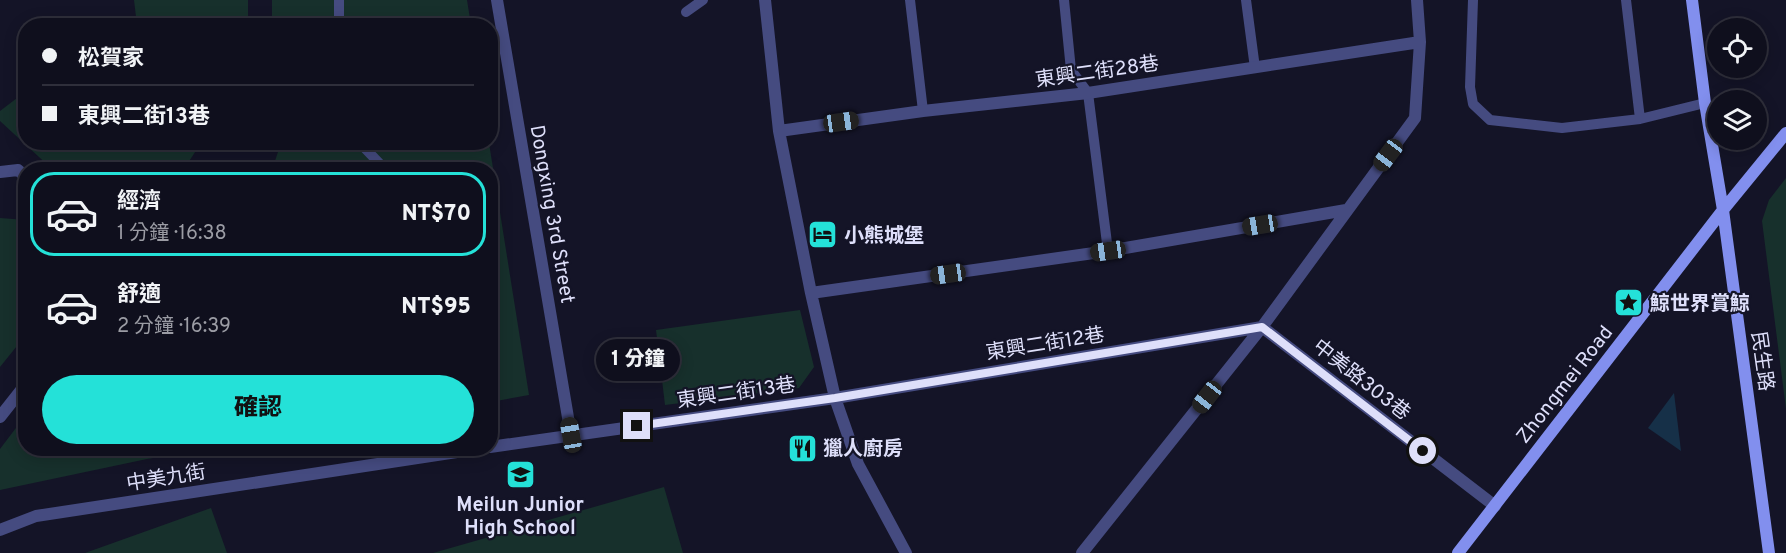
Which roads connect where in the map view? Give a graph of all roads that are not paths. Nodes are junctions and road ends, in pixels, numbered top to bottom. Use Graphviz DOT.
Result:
graph roads {
  1 [pos="339,0"];
  2 [pos="497,0"];
  3 [pos="703,0"];
  4 [pos="765,0"];
  5 [pos="910,0"];
  6 [pos="1064,0"];
  7 [pos="1246,0"];
  8 [pos="1417,0"];
  9 [pos="1473,0"];
  10 [pos="1626,0"];
  11 [pos="1692,0"];
  12 [pos="686,12"];
  13 [pos="339,18"];
  14 [pos="1420,42"];
  15 [pos="1254,68"];
  16 [pos="1088,93"];
  17 [pos="1705,103"];
  18 [pos="923,111"];
  19 [pos="1640,119"];
  20 [pos="779,131"];
  21 [pos="1786,133"];
  22 [pos="367,150"];
  23 [pos="378,162"];
  24 [pos="18,170"];
  25 [pos="0,172"];
  26 [pos="1346,210"];
  27 [pos="1723,210"];
  28 [pos="1108,251"];
  29 [pos="811,293"];
  30 [pos="1262,327"];
  31 [pos="18,394"];
  32 [pos="835,398"];
  33 [pos="0,417"];
  34 [pos="571,435"];
  35 [pos="498,446"];
  36 [pos="430,456"];
  37 [pos="1495,506"];
  38 [pos="0,530"];
  39 [pos="906,553"];
  40 [pos="1082,553"];
  41 [pos="1458,553"];
  42 [pos="1768,553"];
  1 -- 13 [label="lane"];
  2 -- 34 [label="street, Dongxing 3rd Street"];
  3 -- 12 [label="lane"];
  4 -- 20 [label="street"];
  5 -- 18 [label="lane"];
  6 -- 16 [label="lane"];
  7 -- 15 [label="lane"];
  8 -- 14 [label="street"];
  9 -- 19 [label="lane"];
  10 -- 19 [label="lane"];
  11 -- 17 [label="street, 民生路"];
  14 -- 15 [label="street, 東興二街28巷"];
  14 -- 26 [label="street"];
  15 -- 16 [label="street, 東興二街28巷"];
  16 -- 18 [label="street, 東興二街28巷"];
  16 -- 28 [label="lane"];
  17 -- 19 [label="lane"];
  17 -- 27 [label="street, 民生路"];
  18 -- 20 [label="street, 東興二街28巷"];
  20 -- 29 [label="street"];
  21 -- 27 [label="street, Zhongmei Road"];
  22 -- 23 [label="lane"];
  24 -- 25 [label="street"];
  26 -- 28 [label="street"];
  26 -- 30 [label="street"];
  27 -- 37 [label="street, Zhongmei Road"];
  27 -- 42 [label="street, 民生路"];
  28 -- 29 [label="street"];
  29 -- 32 [label="street"];
  30 -- 32 [label="street, 東興二街12巷"];
  30 -- 37 [label="street, 中美路303巷"];
  30 -- 40 [label="street"];
  31 -- 33 [label="street"];
  32 -- 34 [label="street, 東興二街13巷"];
  32 -- 39 [label="street"];
  34 -- 35 [label="street"];
  36 -- 38 [label="street, 中美九街"];
  37 -- 41 [label="street, Zhongmei Road"];
}
